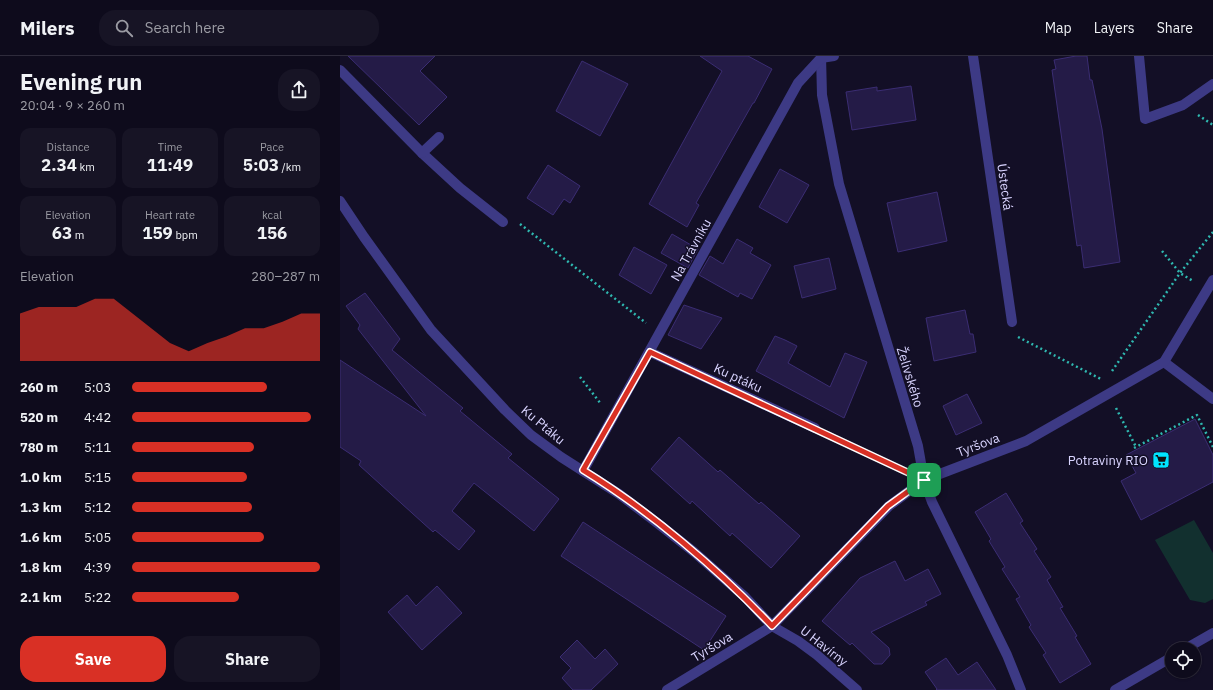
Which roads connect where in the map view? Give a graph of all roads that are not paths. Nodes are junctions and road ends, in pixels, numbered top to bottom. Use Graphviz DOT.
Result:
graph roads {
  1 [pos="834,56"];
  2 [pos="973,56"];
  3 [pos="1139,56"];
  4 [pos="821,57"];
  5 [pos="340,70"];
  6 [pos="1213,84"];
  7 [pos="440,137"];
  8 [pos="422,153"];
  9 [pos="340,201"];
  10 [pos="503,222"];
  11 [pos="1213,280"];
  12 [pos="1012,322"];
  13 [pos="650,352"];
  14 [pos="1164,362"];
  15 [pos="1213,399"];
  16 [pos="815,428"];
  17 [pos="583,470"];
  18 [pos="924,480"];
  19 [pos="772,626"];
  20 [pos="1213,633"];
  21 [pos="1197,642"];
  22 [pos="1165,661"];
  23 [pos="667,690"];
  24 [pos="857,690"];
  25 [pos="1021,690"];
  26 [pos="1115,690"];
  1 -- 4 [label="street"];
  2 -- 12 [label="street, Ústecká"];
  3 -- 6 [label="street"];
  4 -- 13 [label="street, Na Trávníku"];
  4 -- 18 [label="street, Želivského"];
  5 -- 8 [label="street"];
  7 -- 8 [label="street"];
  8 -- 10 [label="street"];
  9 -- 17 [label="street, Ku Ptáku"];
  11 -- 14 [label="street, Tyršova"];
  13 -- 16 [label="street, Ku ptáku"];
  13 -- 17 [label="street, Na Trávníku"];
  14 -- 15 [label="street"];
  14 -- 18 [label="street, Tyršova"];
  17 -- 19 [label="street, Ku Ptáku"];
  18 -- 19 [label="street, Tyršova"];
  18 -- 25 [label="street, Želivského"];
  19 -- 23 [label="street, Tyršova"];
  19 -- 24 [label="street, U Havírny"];
  20 -- 21 [label="street"];
  22 -- 26 [label="street"];
}
